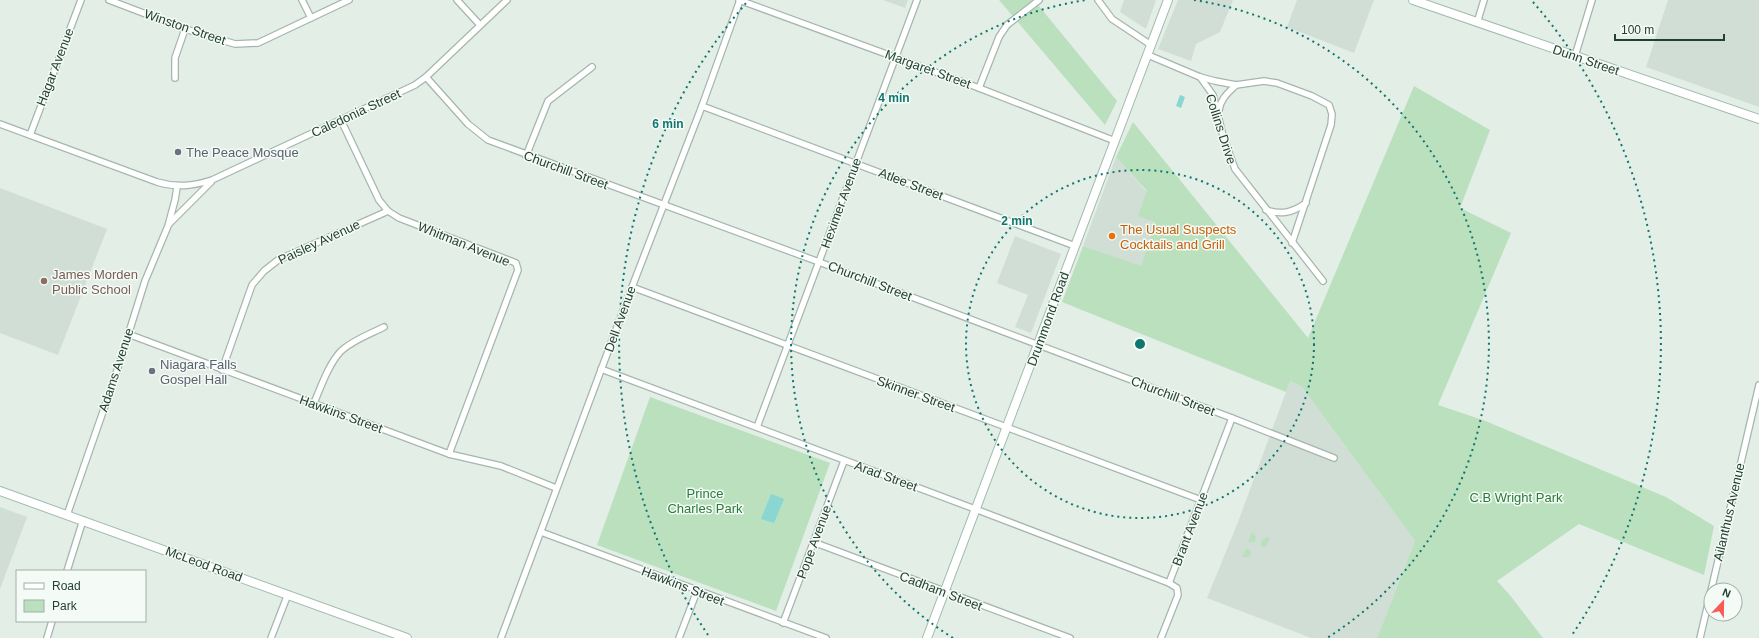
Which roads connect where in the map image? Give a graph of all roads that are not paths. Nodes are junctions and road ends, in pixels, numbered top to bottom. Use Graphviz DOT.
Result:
graph roads {
  1 [pos="81,0"];
  2 [pos="109,0"];
  3 [pos="302,0"];
  4 [pos="349,0"];
  5 [pos="457,0"];
  6 [pos="507,0"];
  7 [pos="740,0"];
  8 [pos="917,0"];
  9 [pos="1039,0"];
  10 [pos="1098,0"];
  11 [pos="1168,0"];
  12 [pos="1413,0"];
  13 [pos="1484,0"];
  14 [pos="1592,0"];
  15 [pos="311,18"];
  16 [pos="1477,23"];
  17 [pos="480,25"];
  18 [pos="185,29"];
  19 [pos="1151,45"];
  20 [pos="1148,55"];
  21 [pos="1575,56"];
  22 [pos="896,58"];
  23 [pos="592,67"];
  24 [pos="426,77"];
  25 [pos="1200,77"];
  26 [pos="175,78"];
  27 [pos="1236,85"];
  28 [pos="979,88"];
  29 [pos="702,106"];
  30 [pos="1218,112"];
  31 [pos="1759,118"];
  32 [pos="341,120"];
  33 [pos="0,124"];
  34 [pos="30,135"];
  35 [pos="1115,141"];
  36 [pos="526,156"];
  37 [pos="856,164"];
  38 [pos="212,180"];
  39 [pos="176,186"];
  40 [pos="1306,203"];
  41 [pos="664,204"];
  42 [pos="1265,210"];
  43 [pos="388,211"];
  44 [pos="168,226"];
  45 [pos="1292,243"];
  46 [pos="1075,246"];
  47 [pos="819,262"];
  48 [pos="1323,281"];
  49 [pos="632,287"];
  50 [pos="384,326"];
  51 [pos="128,334"];
  52 [pos="1038,344"];
  53 [pos="786,345"];
  54 [pos="602,369"];
  55 [pos="222,370"];
  56 [pos="1759,385"];
  57 [pos="314,403"];
  58 [pos="1232,418"];
  59 [pos="757,427"];
  60 [pos="1007,427"];
  61 [pos="449,454"];
  62 [pos="1334,458"];
  63 [pos="844,461"];
  64 [pos="556,488"];
  65 [pos="0,491"];
  66 [pos="1201,500"];
  67 [pos="976,509"];
  68 [pos="67,514"];
  69 [pos="83,520"];
  70 [pos="541,532"];
  71 [pos="813,542"];
  72 [pos="67,570"];
  73 [pos="1169,583"];
  74 [pos="697,591"];
  75 [pos="944,592"];
  76 [pos="288,594"];
  77 [pos="52,622"];
  78 [pos="783,623"];
  79 [pos="396,636"];
  80 [pos="47,638"];
  81 [pos="271,638"];
  82 [pos="407,638"];
  83 [pos="501,638"];
  84 [pos="679,638"];
  85 [pos="826,638"];
  86 [pos="927,638"];
  87 [pos="1070,638"];
  88 [pos="1161,638"];
  89 [pos="1700,638"];
  1 -- 34 [label="street, Hagar Avenue"];
  2 -- 18 [label="street, Winston Street"];
  3 -- 15 [label="street"];
  4 -- 15 [label="street, Winston Street"];
  5 -- 17 [label="street"];
  6 -- 17 [label="street, Caledonia Street"];
  7 -- 22 [label="street, Margaret Street"];
  7 -- 29 [label="street, Dell Avenue"];
  8 -- 22 [label="street, Heximer Avenue"];
  9 -- 28 [label="street"];
  10 -- 19 [label="street"];
  11 -- 19 [label="main road, Drummond Road"];
  12 -- 16 [label="main road, Dunn Street"];
  13 -- 16 [label="street"];
  14 -- 21 [label="street"];
  15 -- 18 [label="street, Winston Street"];
  16 -- 21 [label="main road, Dunn Street"];
  17 -- 24 [label="street, Caledonia Street"];
  18 -- 26 [label="street"];
  19 -- 20 [label="main road, Drummond Road"];
  20 -- 25 [label="street"];
  20 -- 35 [label="main road, Drummond Road"];
  21 -- 31 [label="main road, Dunn Street"];
  22 -- 28 [label="street, Margaret Street"];
  22 -- 37 [label="street, Heximer Avenue"];
  23 -- 36 [label="street"];
  24 -- 32 [label="street, Caledonia Street"];
  24 -- 36 [label="street, Churchill Street"];
  25 -- 27 [label="street"];
  25 -- 30 [label="street, Collins Drive"];
  27 -- 30 [label="street"];
  27 -- 40 [label="street"];
  28 -- 35 [label="street, Margaret Street"];
  29 -- 37 [label="street, Atlee Street"];
  29 -- 41 [label="street, Dell Avenue"];
  30 -- 42 [label="street, Collins Drive"];
  32 -- 38 [label="street, Caledonia Street"];
  32 -- 43 [label="street, Whitman Avenue"];
  33 -- 34 [label="street, Caledonia Street"];
  34 -- 39 [label="street, Caledonia Street"];
  35 -- 46 [label="main road, Drummond Road"];
  36 -- 41 [label="street, Churchill Street"];
  37 -- 46 [label="street, Atlee Street"];
  37 -- 47 [label="street, Heximer Avenue"];
  38 -- 39 [label="street, Caledonia Street"];
  38 -- 44 [label="street, Adams Avenue"];
  39 -- 44 [label="street, Adams Avenue"];
  40 -- 42 [label="street"];
  40 -- 45 [label="street"];
  41 -- 47 [label="street, Churchill Street"];
  41 -- 49 [label="street, Dell Avenue"];
  42 -- 45 [label="street, Collins Drive"];
  43 -- 55 [label="street, Paisley Avenue"];
  43 -- 61 [label="street, Whitman Avenue"];
  44 -- 51 [label="street, Adams Avenue"];
  45 -- 48 [label="street, Collins Drive"];
  46 -- 52 [label="main road, Drummond Road"];
  47 -- 52 [label="street, Churchill Street"];
  47 -- 53 [label="street, Heximer Avenue"];
  49 -- 53 [label="street, Skinner Street"];
  49 -- 54 [label="street, Dell Avenue"];
  50 -- 57 [label="street"];
  51 -- 55 [label="street, Hawkins Street"];
  51 -- 68 [label="street, Adams Avenue"];
  52 -- 58 [label="street, Churchill Street"];
  52 -- 60 [label="main road, Drummond Road"];
  53 -- 59 [label="street, Heximer Avenue"];
  53 -- 60 [label="street, Skinner Street"];
  54 -- 59 [label="street, Arad Street"];
  54 -- 64 [label="street, Dell Avenue"];
  55 -- 57 [label="street, Hawkins Street"];
  56 -- 89 [label="street, Ailanthus Avenue"];
  57 -- 61 [label="street, Hawkins Street"];
  58 -- 62 [label="street, Churchill Street"];
  58 -- 66 [label="street, Brant Avenue"];
  59 -- 63 [label="street, Arad Street"];
  60 -- 66 [label="street, Skinner Street"];
  60 -- 67 [label="main road, Drummond Road"];
  61 -- 64 [label="street, Hawkins Street"];
  63 -- 67 [label="street, Arad Street"];
  63 -- 71 [label="street, Pope Avenue"];
  64 -- 70 [label="street, Dell Avenue"];
  65 -- 68 [label="main road, McLeod Road"];
  66 -- 73 [label="street, Brant Avenue"];
  67 -- 73 [label="street, Arad Street"];
  67 -- 75 [label="main road, Drummond Road"];
  68 -- 69 [label="main road, McLeod Road"];
  69 -- 72 [label="street"];
  69 -- 76 [label="main road, McLeod Road"];
  70 -- 74 [label="street, Hawkins Street"];
  70 -- 83 [label="street, Dell Avenue"];
  71 -- 75 [label="street, Cadham Street"];
  71 -- 78 [label="street, Pope Avenue"];
  73 -- 88 [label="street, Brant Avenue"];
  74 -- 78 [label="street, Hawkins Street"];
  74 -- 84 [label="street"];
  75 -- 86 [label="main road, Drummond Road"];
  75 -- 87 [label="street, Cadham Street"];
  76 -- 79 [label="main road, McLeod Road"];
  76 -- 81 [label="street"];
  77 -- 80 [label="street"];
  78 -- 85 [label="street, Hawkins Street"];
  79 -- 82 [label="main road, McLeod Road"];
}
